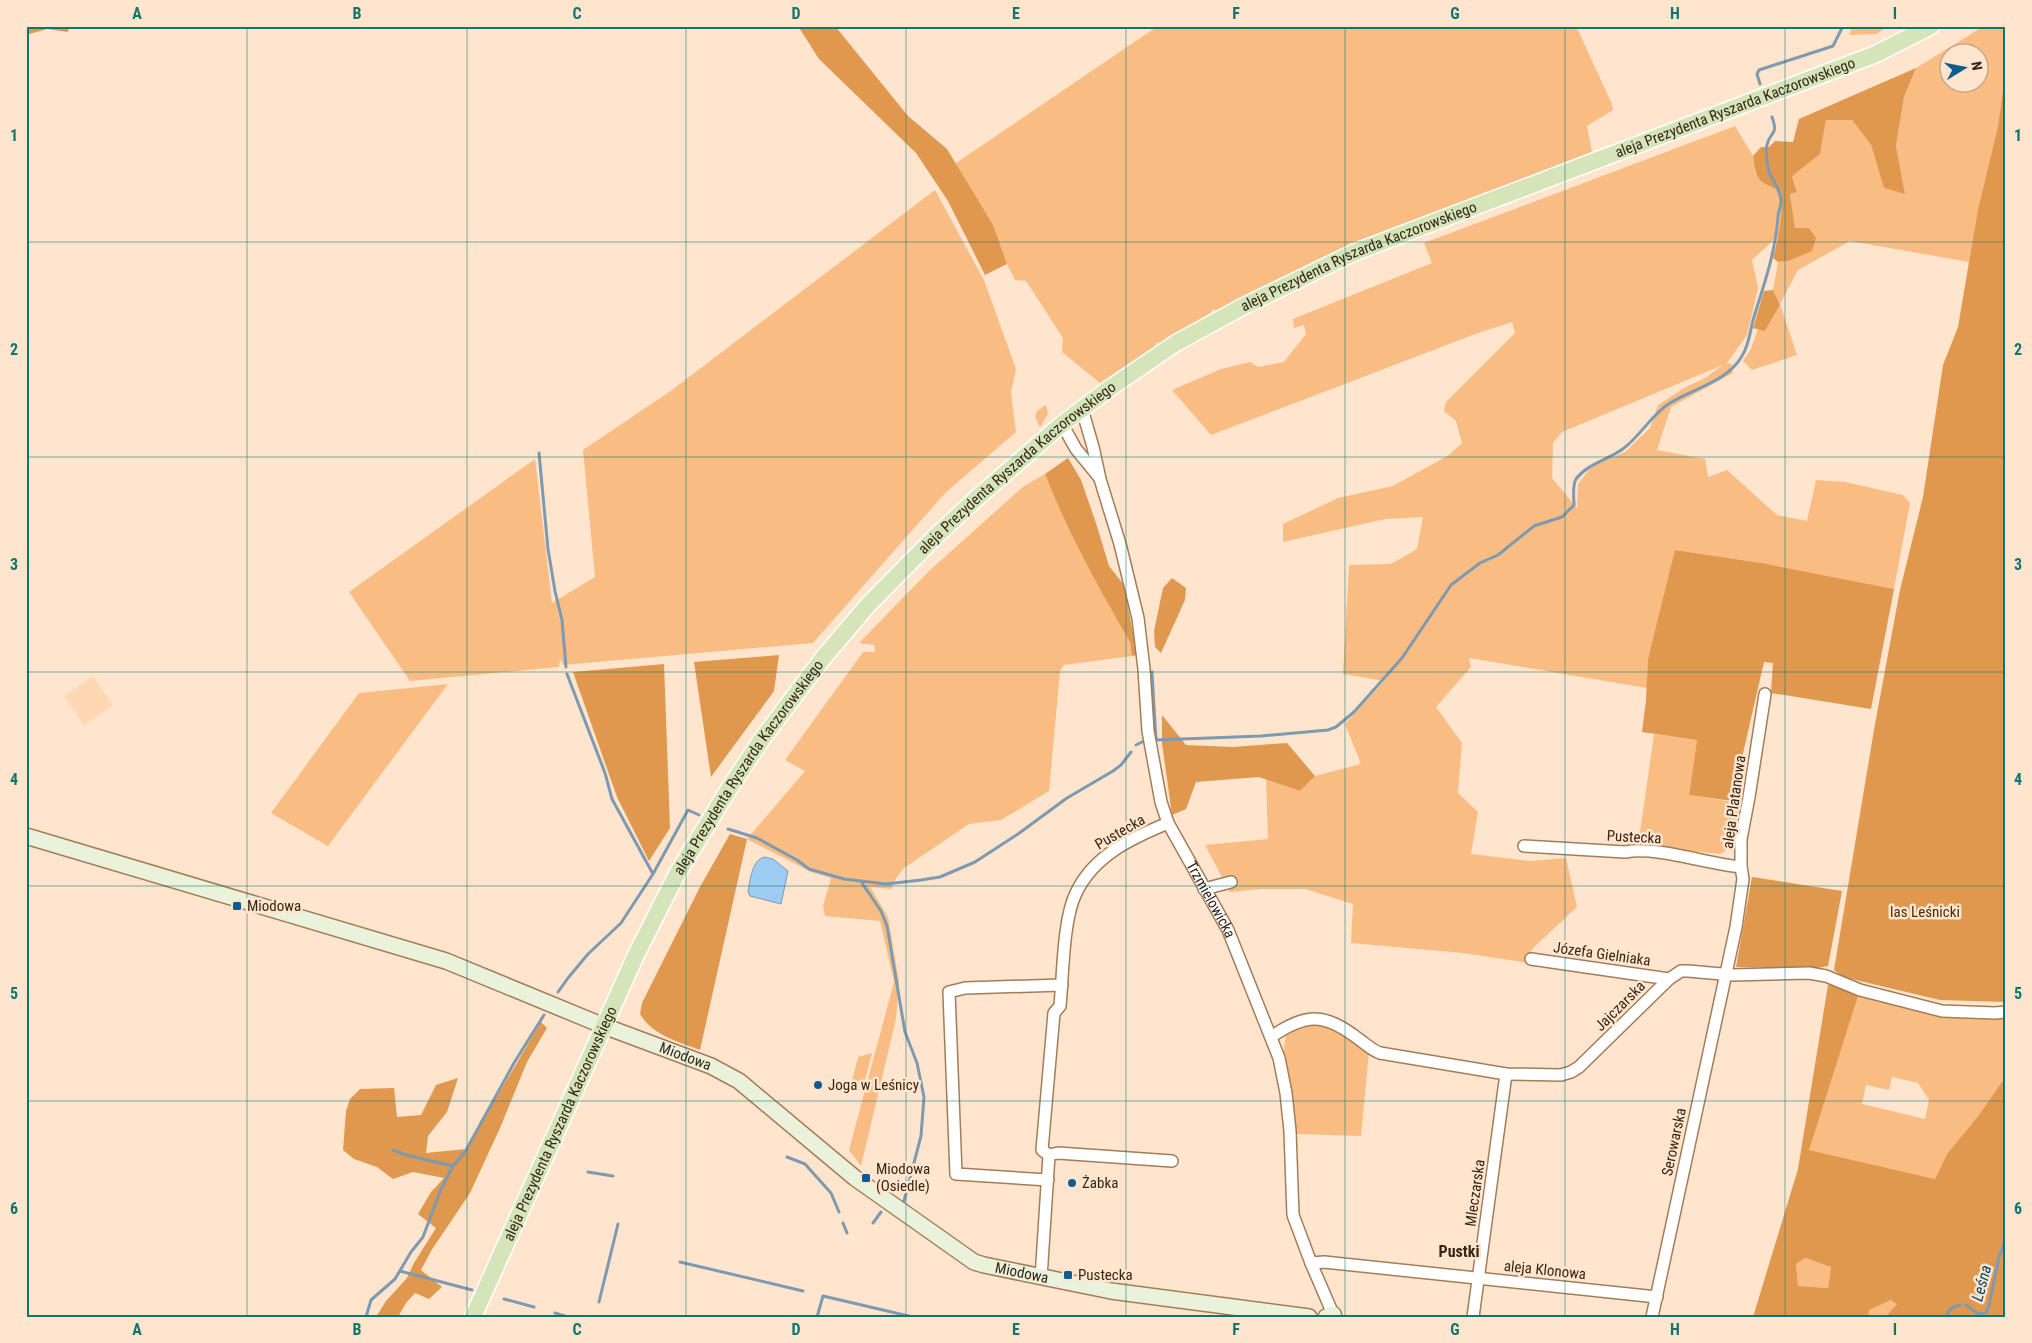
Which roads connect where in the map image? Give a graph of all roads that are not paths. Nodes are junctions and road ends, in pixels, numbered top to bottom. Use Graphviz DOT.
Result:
graph roads {
  1 [pos="1931,26"];
  2 [pos="1082,409"];
  3 [pos="1062,424"];
  4 [pos="1100,479"];
  5 [pos="1765,694"];
  6 [pos="1168,823"];
  7 [pos="26,836"];
  8 [pos="1524,846"];
  9 [pos="1741,867"];
  10 [pos="1231,882"];
  11 [pos="1204,889"];
  12 [pos="1531,959"];
  13 [pos="1726,975"];
  14 [pos="1669,979"];
  15 [pos="1062,985"];
  16 [pos="2006,1012"];
  17 [pos="604,1026"];
  18 [pos="1271,1037"];
  19 [pos="1506,1074"];
  20 [pos="1049,1155"];
  21 [pos="1172,1161"];
  22 [pos="1048,1180"];
  23 [pos="1311,1263"];
  24 [pos="1041,1278"];
  25 [pos="1477,1278"];
  26 [pos="1656,1297"];
  27 [pos="1331,1316"];
  28 [pos="473,1317"];
  29 [pos="1309,1317"];
  30 [pos="1472,1317"];
  31 [pos="1652,1317"];
  1 -- 2 [label="main road, aleja Prezydenta Ryszarda Kaczorowskiego"];
  2 -- 3 [label="main road, aleja Prezydenta Ryszarda Kaczorowskiego"];
  2 -- 4 [label="street, Trzmielowicka"];
  3 -- 4 [label="street, Trzmielowicka"];
  3 -- 17 [label="main road, aleja Prezydenta Ryszarda Kaczorowskiego"];
  4 -- 6 [label="street, Trzmielowicka"];
  5 -- 9 [label="street, aleja Platanowa"];
  6 -- 11 [label="street, Trzmielowicka"];
  6 -- 15 [label="street, Pustecka"];
  7 -- 17 [label="street, Miodowa"];
  8 -- 9 [label="street, Pustecka"];
  9 -- 13 [label="street, aleja Platanowa"];
  10 -- 11 [label="street"];
  11 -- 18 [label="street, Trzmielowicka"];
  12 -- 14 [label="street, Józefa Gielniaka"];
  13 -- 14 [label="street, Jajczarska"];
  13 -- 16 [label="street, Jajczarska"];
  13 -- 26 [label="street, Serowarska"];
  14 -- 19 [label="street, Jajczarska"];
  15 -- 20 [label="street, Pustecka"];
  15 -- 22 [label="street"];
  17 -- 24 [label="street, Miodowa"];
  17 -- 28 [label="main road, aleja Prezydenta Ryszarda Kaczorowskiego"];
  18 -- 19 [label="street, Jajczarska"];
  18 -- 23 [label="street, Trzmielowicka"];
  19 -- 25 [label="street, Mleczarska"];
  20 -- 21 [label="street"];
  20 -- 22 [label="street, Pustecka"];
  22 -- 24 [label="street, Pustecka"];
  23 -- 25 [label="street, aleja Klonowa"];
  23 -- 27 [label="street, Trzmielowicka"];
  24 -- 29 [label="street, Miodowa"];
  25 -- 26 [label="street, aleja Klonowa"];
  25 -- 30 [label="street, Mleczarska"];
  26 -- 31 [label="street, Serowarska"];
}
